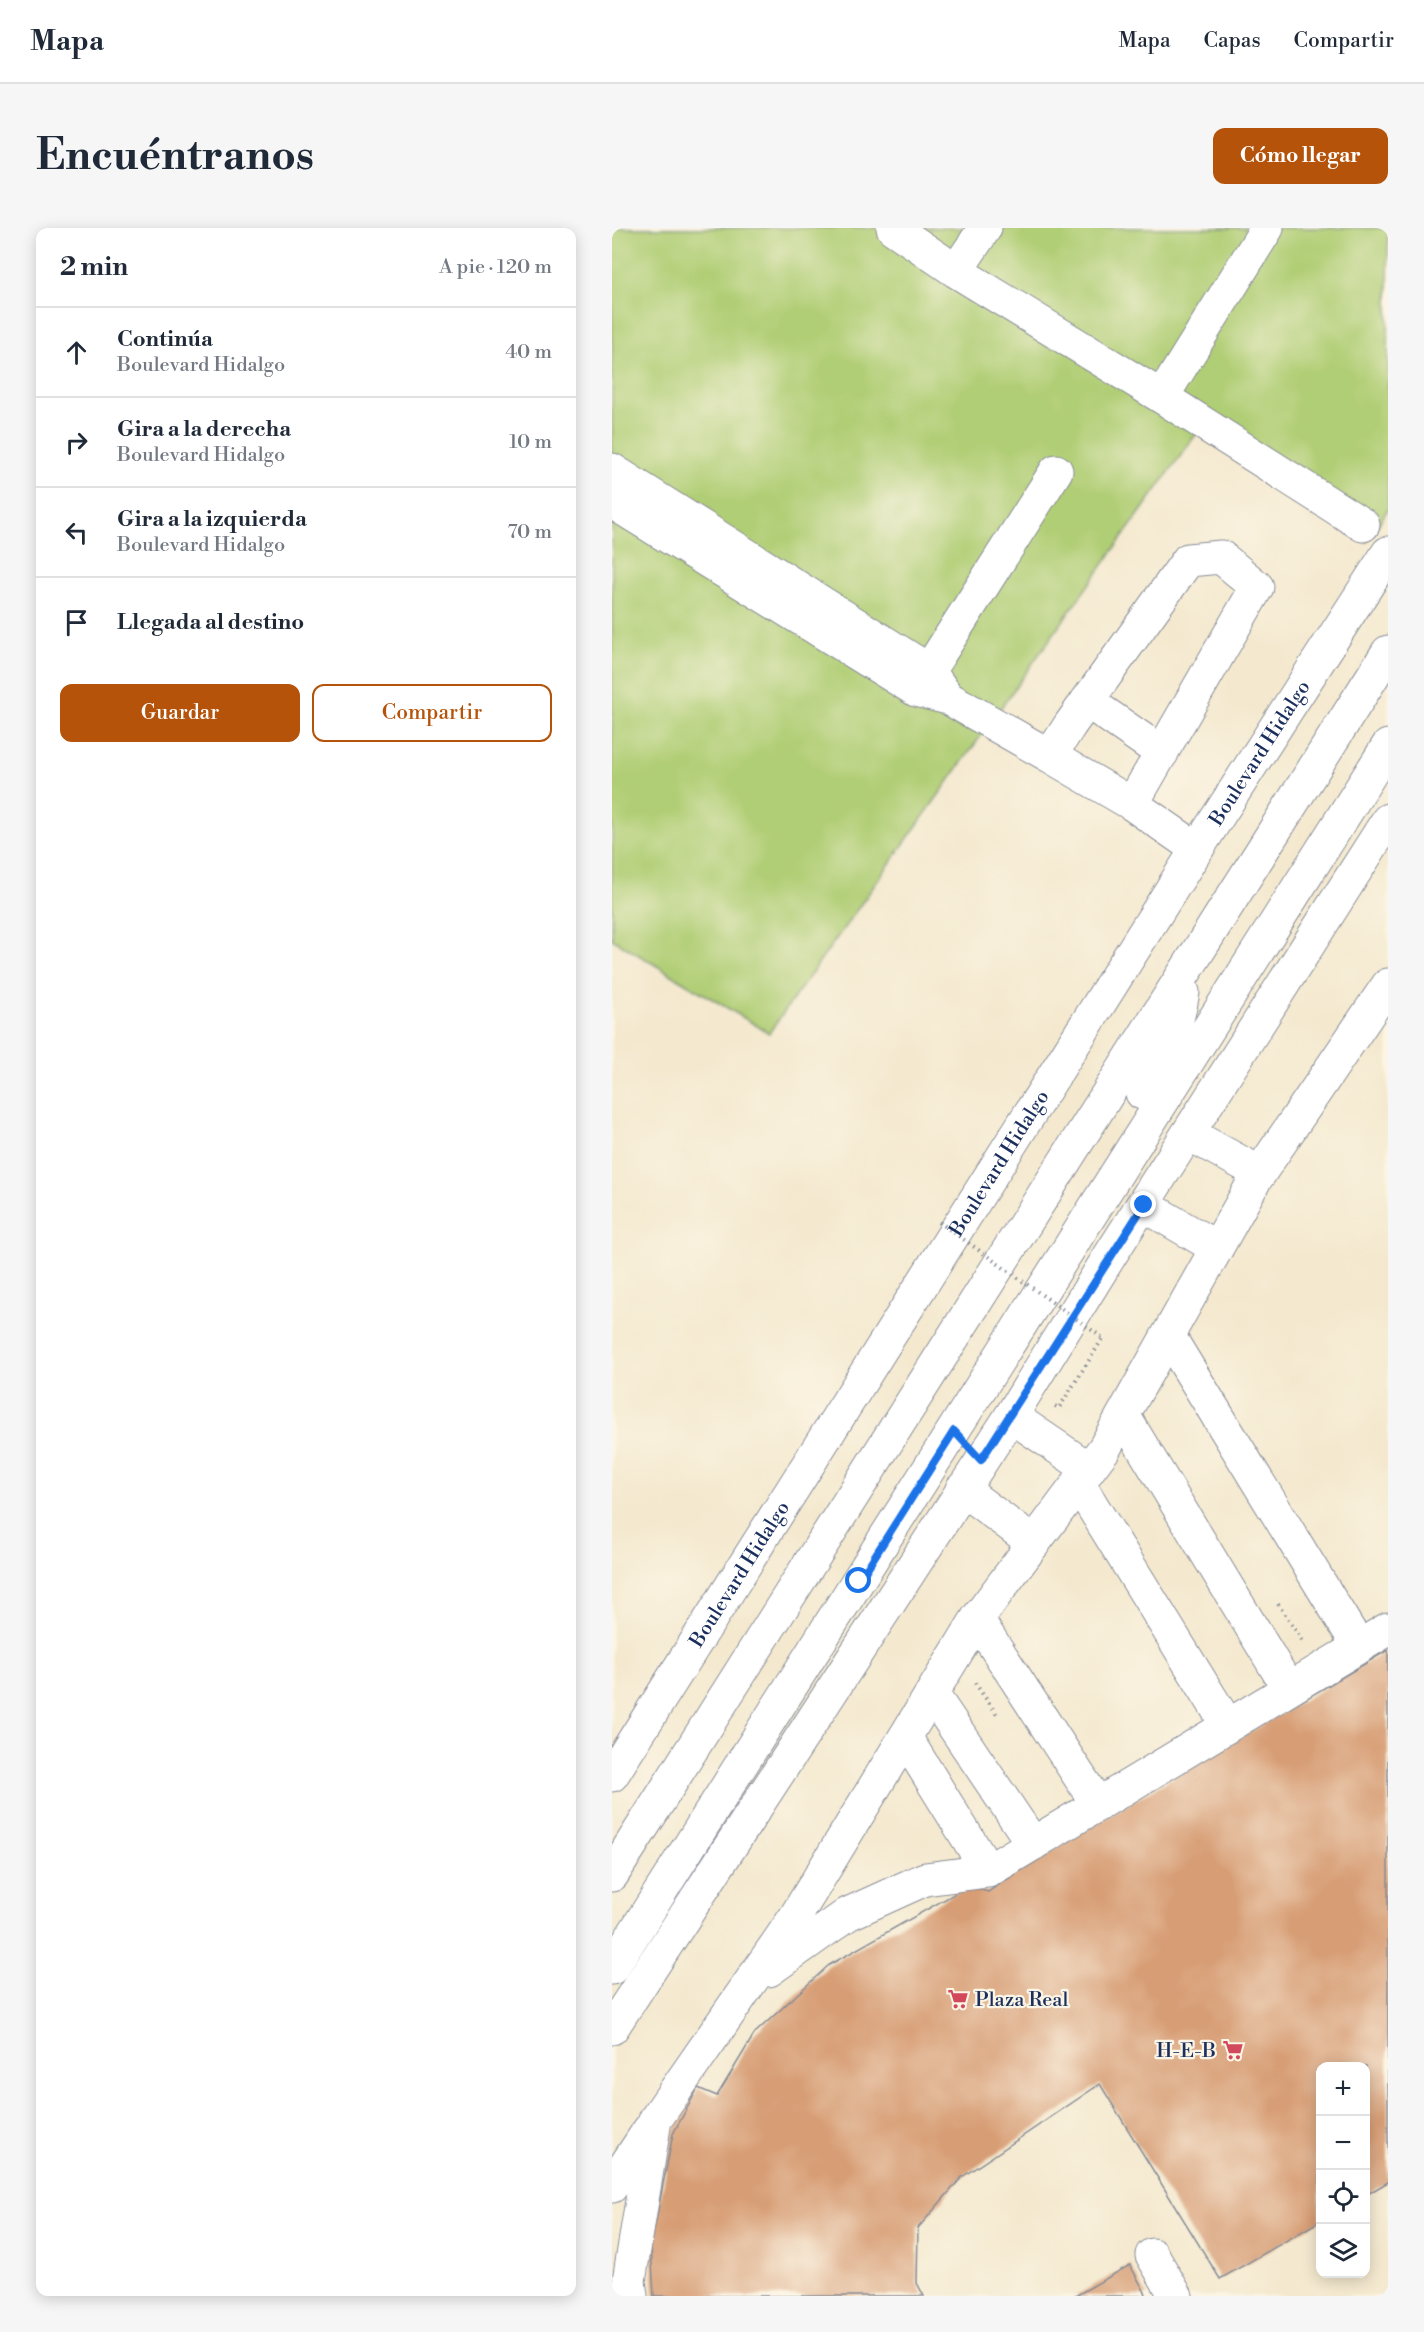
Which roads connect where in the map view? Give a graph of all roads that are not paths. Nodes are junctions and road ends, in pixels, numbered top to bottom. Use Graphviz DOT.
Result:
graph roads {
  1 [pos="893,228"];
  2 [pos="985,228"];
  3 [pos="1267,228"];
  4 [pos="956,271"];
  5 [pos="1162,397"];
  6 [pos="612,470"];
  7 [pos="1056,471"];
  8 [pos="612,502"];
  9 [pos="1363,525"];
  10 [pos="1388,553"];
  11 [pos="1388,652"];
  12 [pos="922,680"];
  13 [pos="1087,701"];
  14 [pos="1388,746"];
  15 [pos="1162,753"];
  16 [pos="1050,756"];
  17 [pos="1132,804"];
  18 [pos="1388,820"];
  19 [pos="1197,849"];
  20 [pos="1187,970"];
  21 [pos="1388,985"];
  22 [pos="1189,1134"];
  23 [pos="1260,1173"];
  24 [pos="1144,1205"];
  25 [pos="1217,1248"];
  26 [pos="1168,1335"];
  27 [pos="1123,1415"];
  28 [pos="1011,1416"];
  29 [pos="954,1431"];
  30 [pos="981,1460"];
  31 [pos="1083,1476"];
  32 [pos="962,1489"];
  33 [pos="1034,1543"];
  34 [pos="977,1619"];
  35 [pos="1388,1629"];
  36 [pos="1359,1647"];
  37 [pos="1289,1689"];
  38 [pos="932,1694"];
  39 [pos="1228,1726"];
  40 [pos="905,1737"];
  41 [pos="612,1775"];
  42 [pos="1098,1805"];
  43 [pos="1033,1844"];
  44 [pos="988,1871"];
  45 [pos="612,1875"];
  46 [pos="612,1968"];
  47 [pos="749,1983"];
  48 [pos="612,2028"];
  49 [pos="655,2120"];
  50 [pos="612,2186"];
  51 [pos="1152,2255"];
  52 [pos="631,2296"];
  53 [pos="1176,2296"];
  1 -- 4 [label="main road"];
  2 -- 4 [label="main road"];
  3 -- 5 [label="main road"];
  4 -- 5 [label="main road"];
  5 -- 9 [label="main road"];
  6 -- 12 [label="main road"];
  7 -- 12 [label="main road"];
  8 -- 12 [label="main road"];
  10 -- 19 [label="main road, Boulevard Hidalgo"];
  11 -- 20 [label="main road"];
  12 -- 16 [label="main road"];
  13 -- 15 [label="main road"];
  13 -- 15 [label="main road"];
  13 -- 16 [label="main road"];
  14 -- 29 [label="main road"];
  15 -- 17 [label="main road"];
  16 -- 17 [label="main road"];
  17 -- 19 [label="main road"];
  18 -- 22 [label="main road"];
  19 -- 41 [label="main road, Boulevard Hidalgo"];
  20 -- 29 [label="main road"];
  20 -- 45 [label="main road"];
  21 -- 23 [label="main road"];
  22 -- 23 [label="main road"];
  22 -- 24 [label="main road"];
  23 -- 25 [label="main road"];
  24 -- 25 [label="main road"];
  24 -- 28 [label="main road"];
  25 -- 26 [label="main road"];
  26 -- 27 [label="main road"];
  26 -- 36 [label="main road"];
  27 -- 31 [label="main road"];
  27 -- 37 [label="main road"];
  28 -- 30 [label="main road"];
  28 -- 31 [label="main road"];
  29 -- 30 [label="main road"];
  29 -- 46 [label="main road"];
  30 -- 32 [label="main road"];
  31 -- 33 [label="main road"];
  31 -- 39 [label="main road"];
  32 -- 33 [label="main road"];
  32 -- 48 [label="main road"];
  33 -- 34 [label="main road"];
  34 -- 38 [label="main road"];
  34 -- 42 [label="main road"];
  35 -- 36 [label="main road"];
  36 -- 37 [label="main road"];
  37 -- 39 [label="main road"];
  38 -- 40 [label="main road"];
  38 -- 43 [label="main road"];
  39 -- 42 [label="main road"];
  40 -- 44 [label="main road"];
  40 -- 47 [label="main road"];
  42 -- 43 [label="main road"];
  43 -- 44 [label="main road"];
  44 -- 47 [label="main road"];
  47 -- 49 [label="main road"];
  49 -- 50 [label="main road"];
  49 -- 52 [label="main road"];
  51 -- 53 [label="main road"];
}
